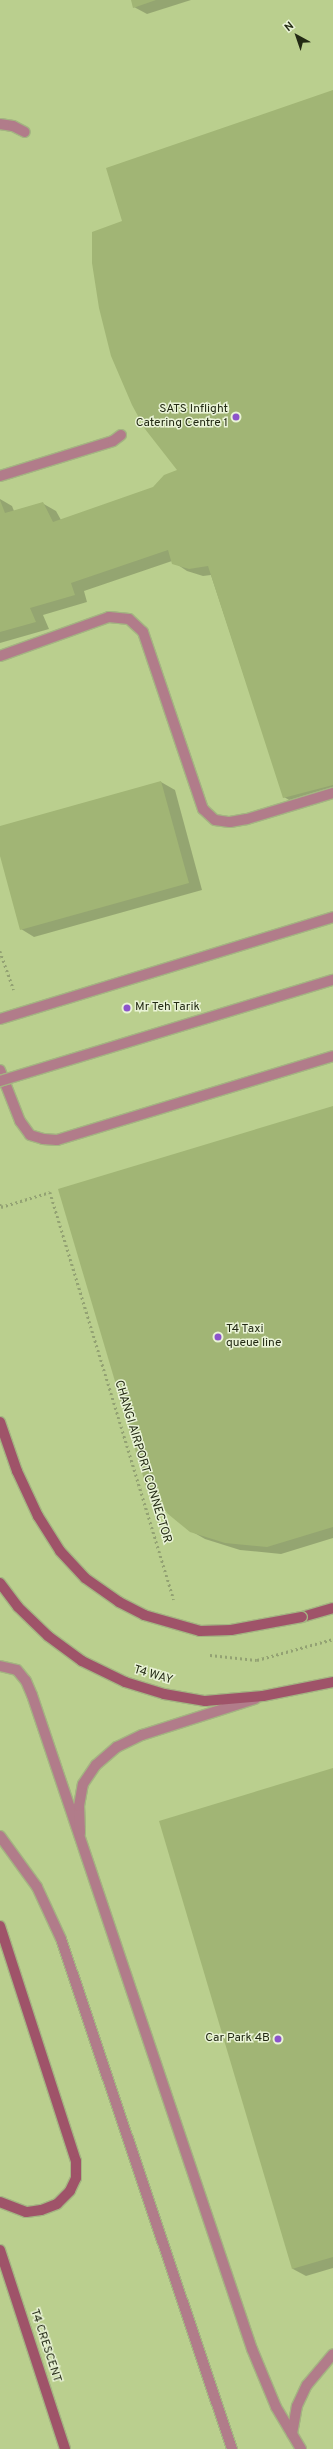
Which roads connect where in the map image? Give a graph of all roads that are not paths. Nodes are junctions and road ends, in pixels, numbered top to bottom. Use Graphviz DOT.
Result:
graph roads {
  1 [pos="0,124"];
  2 [pos="25,132"];
  3 [pos="121,435"];
  4 [pos="0,476"];
  5 [pos="0,656"];
  6 [pos="333,793"];
  7 [pos="333,917"];
  8 [pos="333,980"];
  9 [pos="0,1019"];
  10 [pos="333,1056"];
  11 [pos="0,1070"];
  12 [pos="0,1081"];
  13 [pos="0,1422"];
  14 [pos="0,1583"];
  15 [pos="333,1608"];
  16 [pos="0,1666"];
  17 [pos="333,1682"];
  18 [pos="264,1696"];
  19 [pos="0,1829"];
  20 [pos="0,1836"];
  21 [pos="80,1845"];
  22 [pos="12,1853"];
  23 [pos="0,1926"];
  24 [pos="0,2202"];
  25 [pos="0,2250"];
  26 [pos="333,2354"];
  27 [pos="292,2434"];
  28 [pos="65,2449"];
  29 [pos="232,2449"];
  30 [pos="301,2449"];
  1 -- 2 [label="lane"];
  3 -- 4 [label="lane"];
  5 -- 6 [label="lane"];
  7 -- 9 [label="lane, bridge"];
  8 -- 12 [label="lane, bridge"];
  10 -- 11 [label="lane"];
  13 -- 15 [label="main road, bridge"];
  14 -- 18 [label="main road, T4 WAY"];
  16 -- 21 [label="lane"];
  17 -- 18 [label="main road, T4 WAY"];
  18 -- 21 [label="lane"];
  19 -- 22 [label="lane"];
  20 -- 22 [label="lane"];
  21 -- 27 [label="lane"];
  22 -- 29 [label="lane"];
  23 -- 24 [label="main road"];
  25 -- 28 [label="main road, T4 CRESCENT"];
  26 -- 27 [label="lane"];
  27 -- 30 [label="lane"];
}
